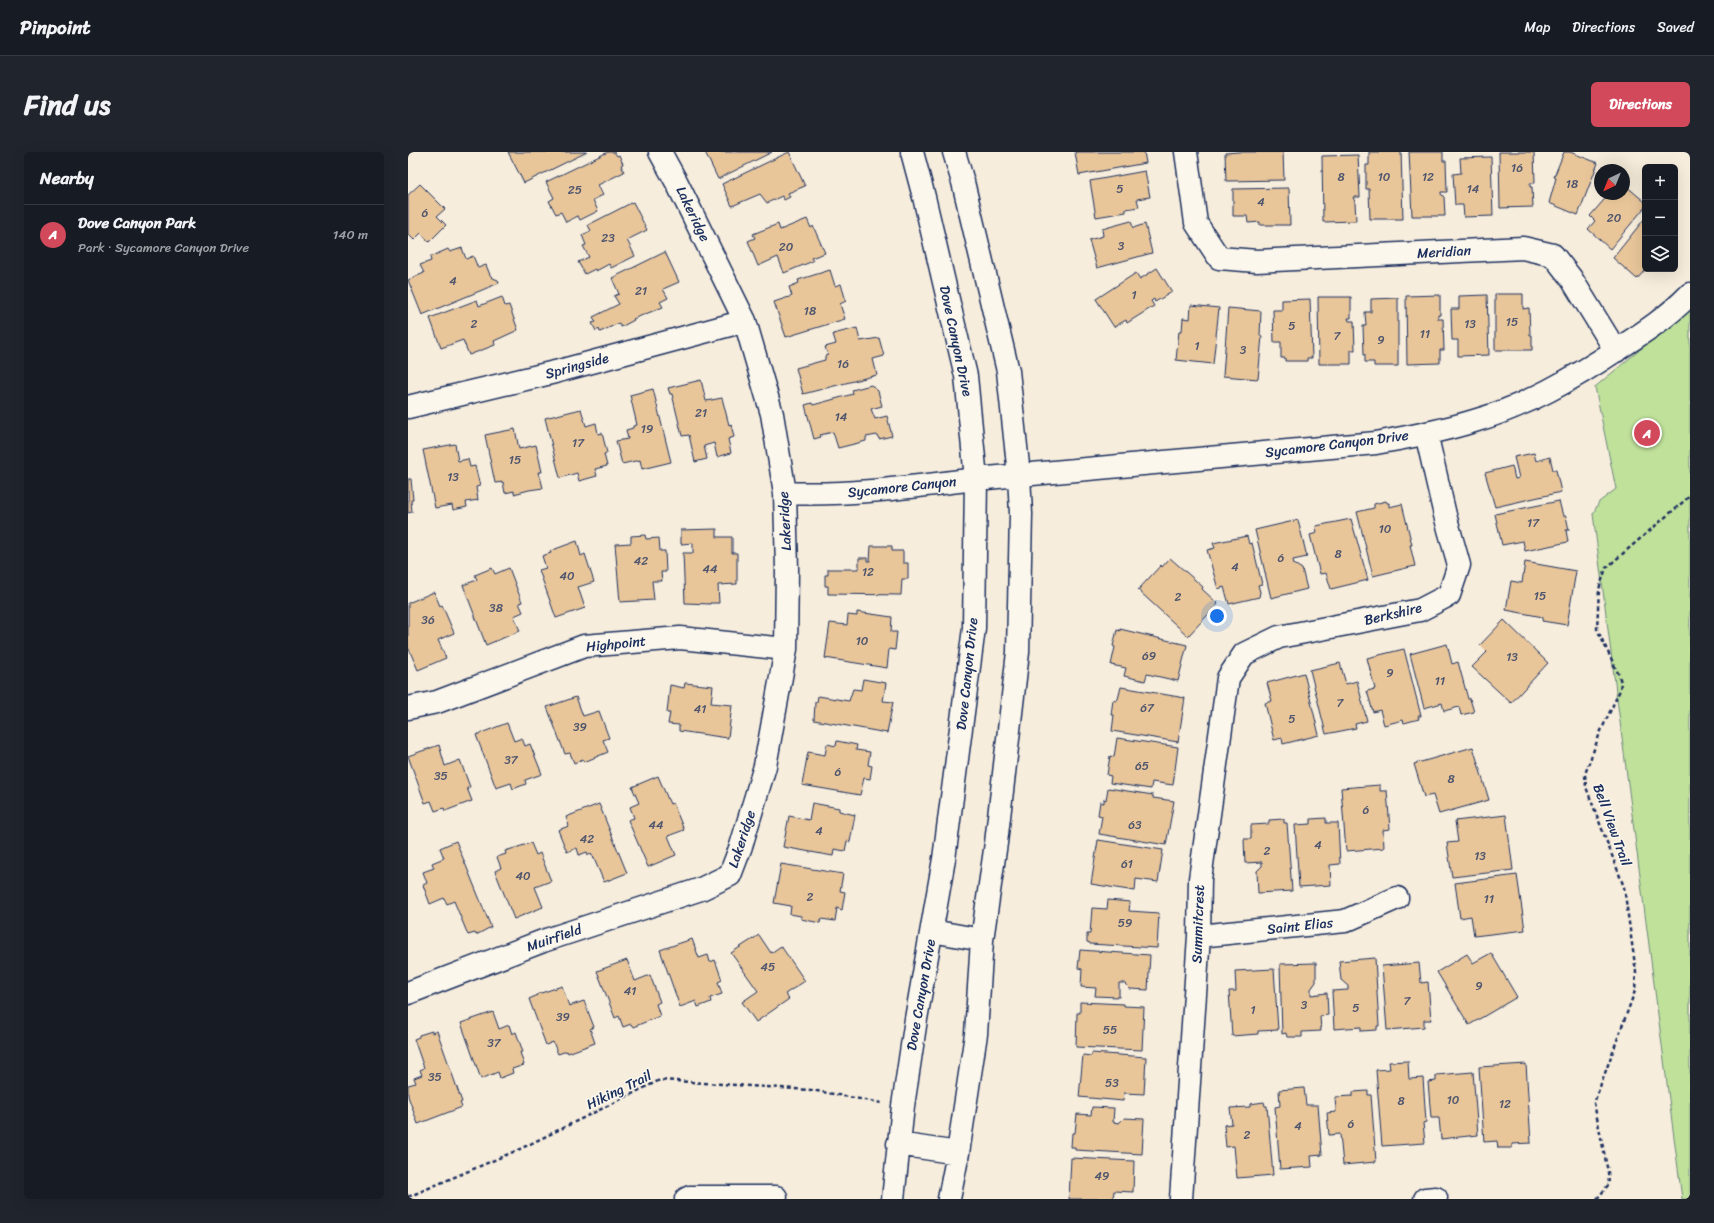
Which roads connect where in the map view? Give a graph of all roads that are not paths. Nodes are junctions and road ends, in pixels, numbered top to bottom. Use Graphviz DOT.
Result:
graph roads {
  1 [pos="660,152"];
  2 [pos="912,152"];
  3 [pos="954,152"];
  4 [pos="1186,152"];
  5 [pos="1690,294"];
  6 [pos="745,321"];
  7 [pos="1616,351"];
  8 [pos="408,407"];
  9 [pos="1426,434"];
  10 [pos="1019,475"];
  11 [pos="976,479"];
  12 [pos="785,493"];
  13 [pos="786,649"];
  14 [pos="1244,654"];
  15 [pos="408,708"];
  16 [pos="701,889"];
  17 [pos="1397,898"];
  18 [pos="932,931"];
  19 [pos="1199,936"];
  20 [pos="982,940"];
  21 [pos="408,993"];
  22 [pos="898,1144"];
  23 [pos="958,1154"];
  24 [pos="776,1197"];
  25 [pos="686,1199"];
  26 [pos="893,1199"];
  27 [pos="949,1199"];
  28 [pos="1181,1199"];
  1 -- 6 [label="street, Lakeridge"];
  2 -- 11 [label="street, Dove Canyon Drive"];
  3 -- 10 [label="street"];
  4 -- 7 [label="street, Meridian"];
  5 -- 7 [label="street, Sycamore Canyon Drive"];
  6 -- 8 [label="street, Springside"];
  6 -- 12 [label="street, Lakeridge"];
  7 -- 9 [label="street, Sycamore Canyon Drive"];
  9 -- 10 [label="street, Sycamore Canyon Drive"];
  9 -- 14 [label="street, Berkshire"];
  10 -- 11 [label="street, Sycamore Canyon"];
  10 -- 20 [label="street"];
  11 -- 12 [label="street, Sycamore Canyon"];
  11 -- 18 [label="street, Dove Canyon Drive"];
  12 -- 13 [label="street, Lakeridge"];
  13 -- 15 [label="street, Highpoint"];
  13 -- 16 [label="street, Lakeridge"];
  14 -- 19 [label="street, Summitcrest"];
  16 -- 21 [label="street, Muirfield"];
  17 -- 19 [label="street, Saint Elias"];
  18 -- 20 [label="street"];
  18 -- 22 [label="street, Dove Canyon Drive"];
  19 -- 28 [label="street, Summitcrest"];
  20 -- 23 [label="street"];
  22 -- 23 [label="street"];
  22 -- 26 [label="street, Dove Canyon Drive"];
  23 -- 27 [label="street"];
  24 -- 25 [label="street"];
}
